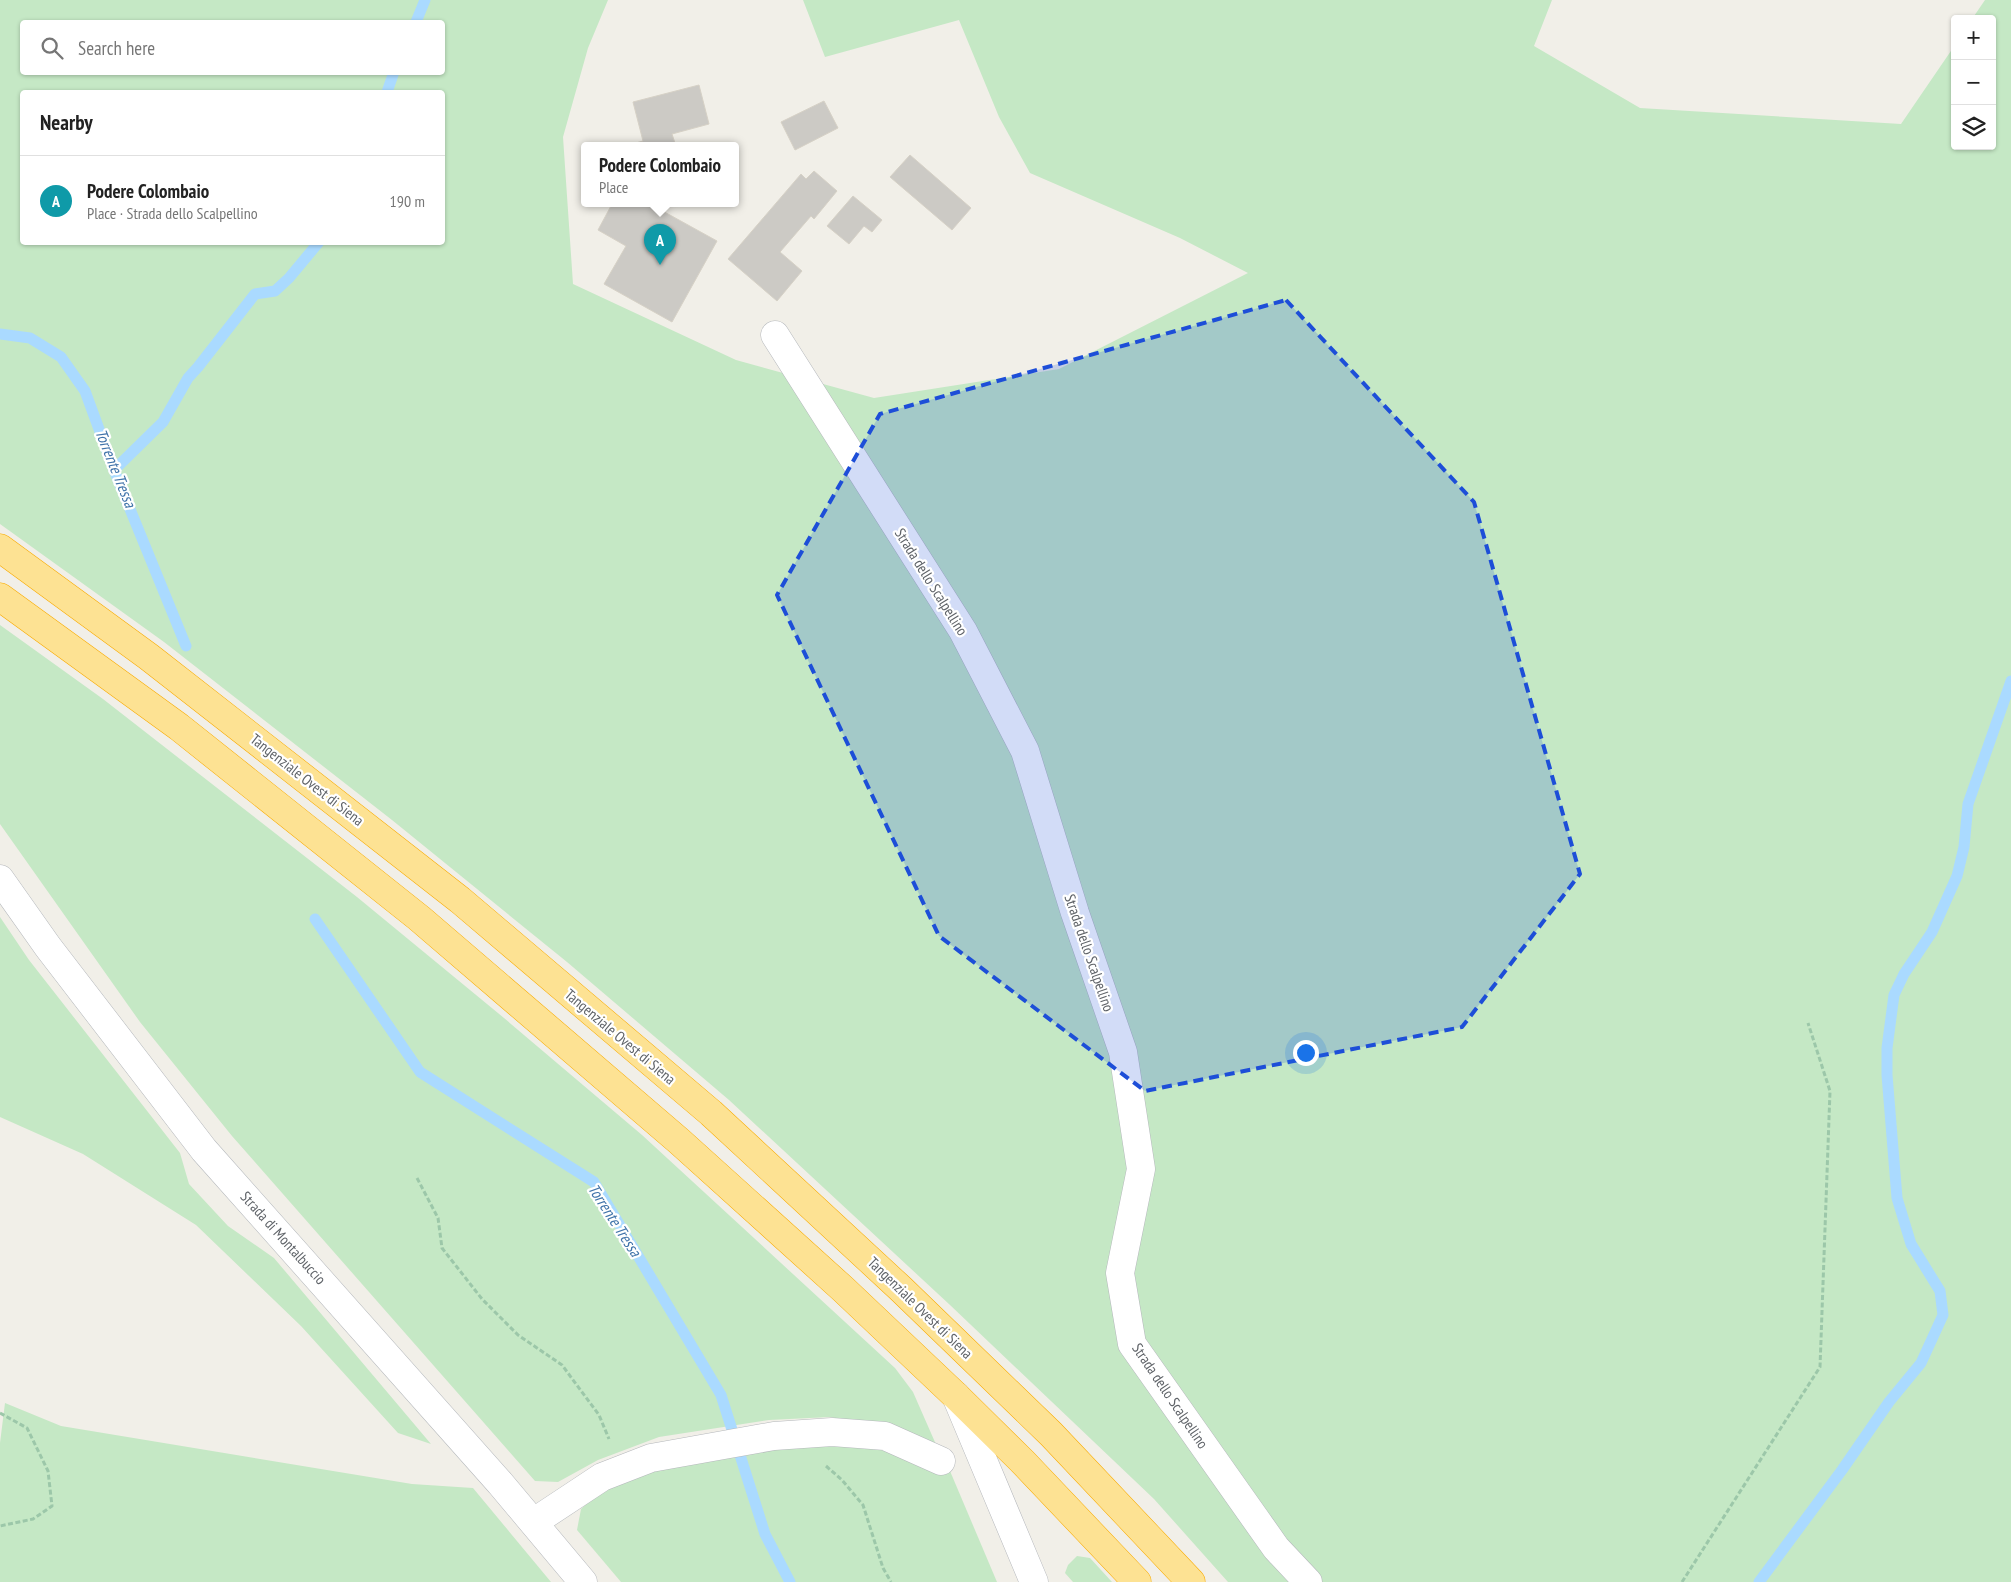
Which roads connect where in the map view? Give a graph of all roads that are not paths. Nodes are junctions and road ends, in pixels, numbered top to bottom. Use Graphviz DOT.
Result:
graph roads {
  1 [pos="775,335"];
  2 [pos="0,548"];
  3 [pos="0,597"];
  4 [pos="0,879"];
  5 [pos="956,1396"];
  6 [pos="941,1461"];
  7 [pos="534,1522"];
  8 [pos="583,1582"];
  9 [pos="1034,1582"];
  10 [pos="1137,1582"];
  11 [pos="1191,1582"];
  12 [pos="1308,1582"];
  1 -- 12 [label="street, Strada dello Scalpellino"];
  2 -- 11 [label="highway, Tangenziale Ovest di Siena"];
  3 -- 5 [label="highway"];
  4 -- 7 [label="street, Strada di Montalbuccio"];
  5 -- 9 [label="street"];
  5 -- 10 [label="highway"];
  6 -- 7 [label="street"];
  7 -- 8 [label="street, Strada di Montalbuccio"];
}
